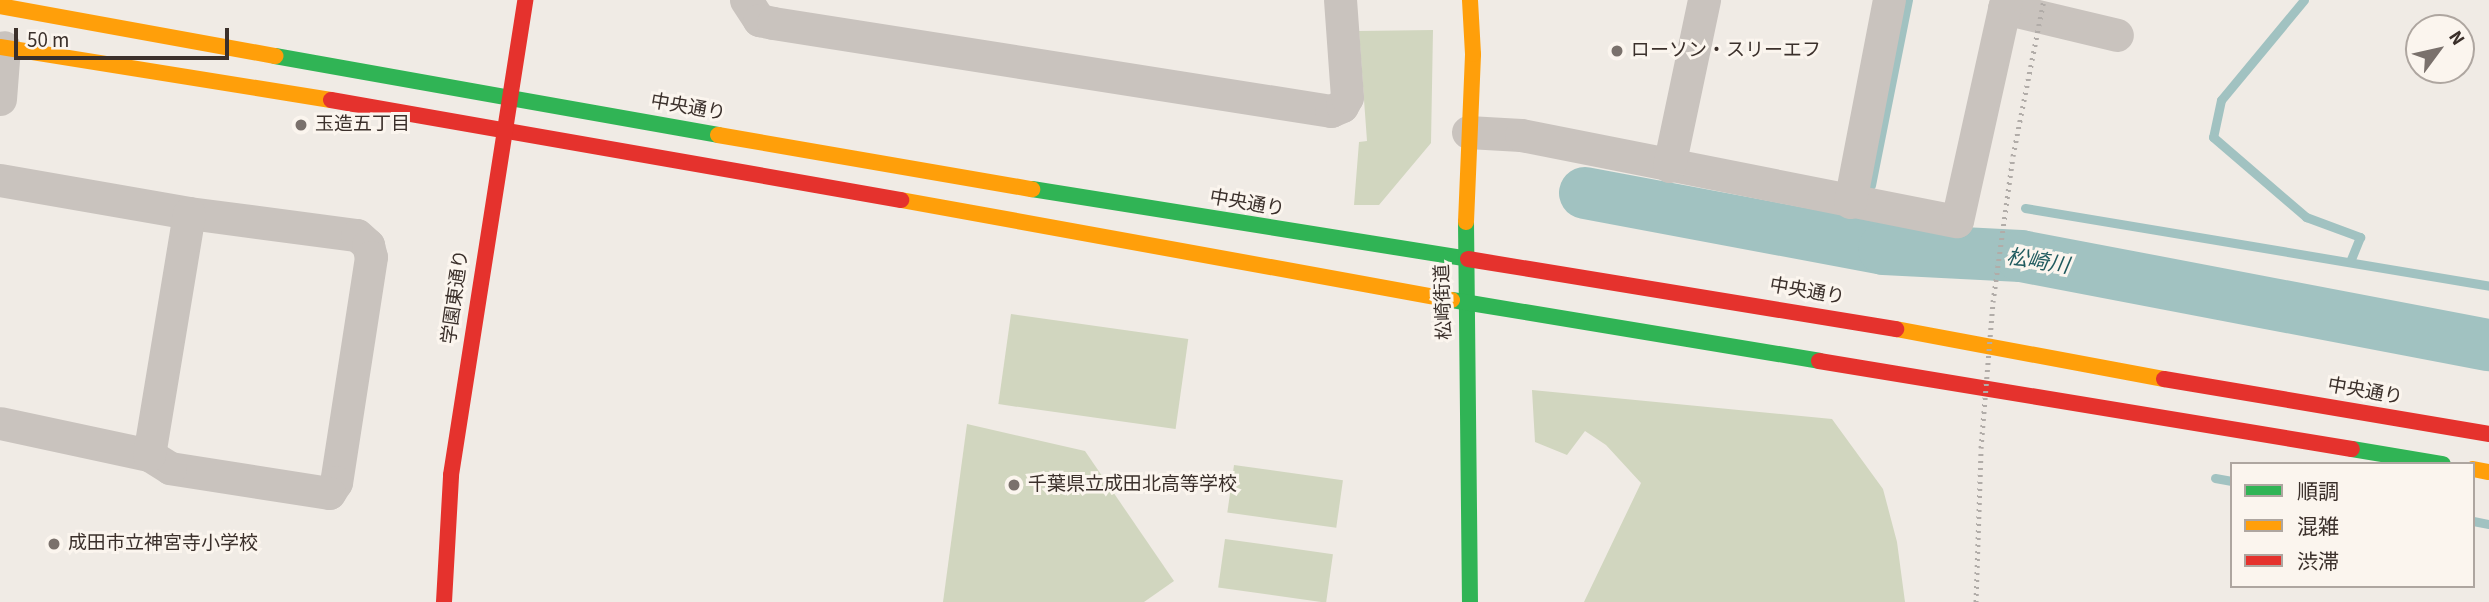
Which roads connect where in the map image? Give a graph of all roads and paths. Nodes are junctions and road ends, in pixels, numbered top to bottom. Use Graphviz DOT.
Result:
graph roads {
  1 [pos="525,0"];
  2 [pos="746,0"];
  3 [pos="1340,0"];
  4 [pos="1470,0"];
  5 [pos="1704,0"];
  6 [pos="1889,0"];
  7 [pos="2005,4"];
  8 [pos="0,6"];
  9 [pos="2117,35"];
  10 [pos="2,47"];
  11 [pos="508,97"];
  12 [pos="0,99"];
  13 [pos="502,128"];
  14 [pos="1468,132"];
  15 [pos="1669,166"];
  16 [pos="0,180"];
  17 [pos="1850,202"];
  18 [pos="189,213"];
  19 [pos="1464,257"];
  20 [pos="1466,303"];
  21 [pos="0,423"];
  22 [pos="2489,434"];
  23 [pos="149,455"];
  24 [pos="2431,462"];
  25 [pos="444,602"];
  26 [pos="1470,602"];
  1 -- 11 [label="street, 学園東通り"];
  2 -- 3 [label="street"];
  4 -- 14 [label="street, 松崎街道"];
  5 -- 15 [label="street"];
  6 -- 17 [label="street"];
  7 -- 9 [label="street"];
  7 -- 17 [label="street"];
  8 -- 11 [label="street, 中央通り"];
  10 -- 12 [label="street"];
  10 -- 13 [label="street"];
  11 -- 13 [label="street, 学園東通り"];
  11 -- 19 [label="street, 中央通り"];
  13 -- 20 [label="street"];
  13 -- 25 [label="street, 学園東通り"];
  14 -- 15 [label="street"];
  14 -- 19 [label="street, 松崎街道"];
  15 -- 17 [label="street"];
  16 -- 18 [label="street"];
  18 -- 23 [label="street"];
  18 -- 23 [label="street"];
  19 -- 20 [label="street, 松崎街道"];
  19 -- 22 [label="street, 中央通り"];
  20 -- 24 [label="street"];
  20 -- 26 [label="street, 松崎街道"];
  21 -- 23 [label="street"];
}
